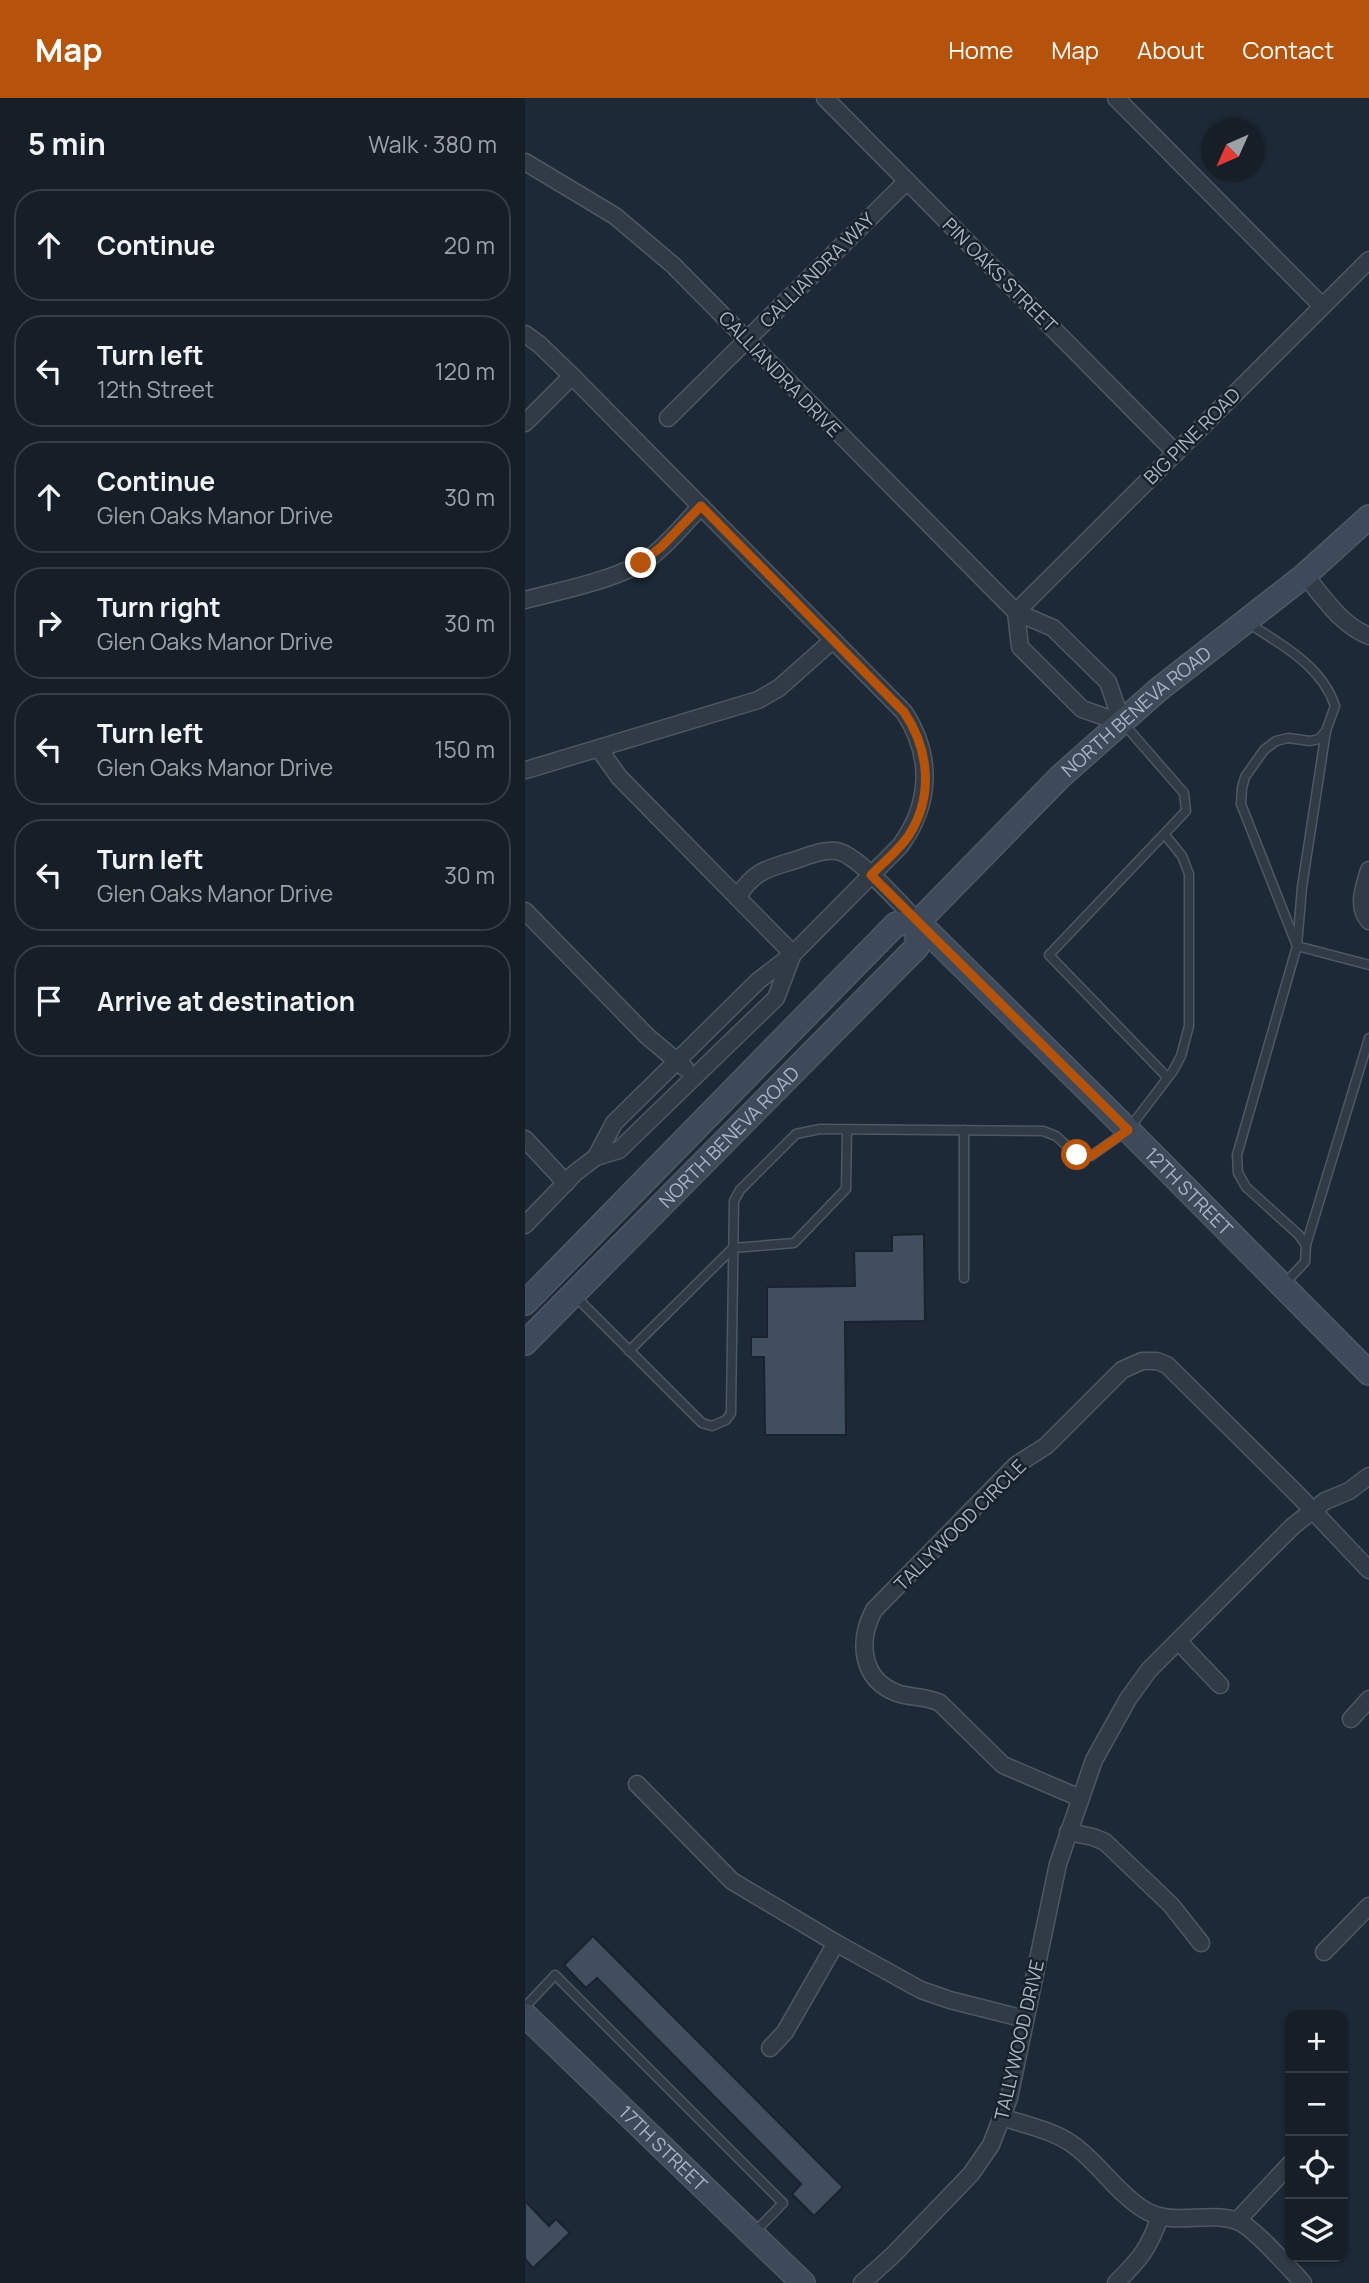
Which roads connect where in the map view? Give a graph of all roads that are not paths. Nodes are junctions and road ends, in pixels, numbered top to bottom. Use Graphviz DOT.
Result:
graph roads {
  1 [pos="825,98"];
  2 [pos="1116,98"];
  3 [pos="525,162"];
  4 [pos="907,181"];
  5 [pos="1369,260"];
  6 [pos="1322,306"];
  7 [pos="525,334"];
  8 [pos="747,340"];
  9 [pos="572,376"];
  10 [pos="668,418"];
  11 [pos="525,424"];
  12 [pos="1176,453"];
  13 [pos="701,506"];
  14 [pos="1369,517"];
  15 [pos="1305,575"];
  16 [pos="525,600"];
  17 [pos="1016,612"];
  18 [pos="1245,621"];
  19 [pos="1369,636"];
  20 [pos="833,640"];
  21 [pos="1122,723"];
  22 [pos="1326,730"];
  23 [pos="599,749"];
  24 [pos="526,770"];
  25 [pos="1165,835"];
  26 [pos="1369,870"];
  27 [pos="871,875"];
  28 [pos="737,897"];
  29 [pos="525,911"];
  30 [pos="1369,921"];
  31 [pos="918,922"];
  32 [pos="1297,946"];
  33 [pos="793,954"];
  34 [pos="1369,965"];
  35 [pos="1369,1038"];
  36 [pos="677,1061"];
  37 [pos="694,1077"];
  38 [pos="1167,1077"];
  39 [pos="847,1129"];
  40 [pos="964,1130"];
  41 [pos="1128,1130"];
  42 [pos="525,1139"];
  43 [pos="596,1157"];
  44 [pos="566,1183"];
  45 [pos="525,1225"];
  46 [pos="1306,1245"];
  47 [pos="733,1248"];
  48 [pos="964,1278"];
  49 [pos="1282,1285"];
  50 [pos="573,1294"];
  51 [pos="525,1303"];
  52 [pos="525,1343"];
  53 [pos="629,1350"];
  54 [pos="1369,1373"];
  55 [pos="1369,1476"];
  56 [pos="1313,1510"];
  57 [pos="1369,1570"];
  58 [pos="1178,1641"];
  59 [pos="1220,1685"];
  60 [pos="1369,1699"];
  61 [pos="1351,1719"];
  62 [pos="637,1784"];
  63 [pos="1080,1798"];
  64 [pos="1068,1832"];
  65 [pos="1369,1906"];
  66 [pos="836,1943"];
  67 [pos="1201,1943"];
  68 [pos="1324,1952"];
  69 [pos="525,2007"];
  70 [pos="525,2015"];
  71 [pos="1025,2019"];
  72 [pos="770,2049"];
  73 [pos="1002,2118"];
  74 [pos="1285,2169"];
  75 [pos="1160,2217"];
  76 [pos="1237,2221"];
  77 [pos="753,2234"];
  78 [pos="803,2283"];
  79 [pos="862,2283"];
  80 [pos="1116,2283"];
  81 [pos="1303,2283"];
  1 -- 4 [label="street, PIN OAKS STREET"];
  2 -- 6 [label="street"];
  3 -- 8 [label="street, CALLIANDRA DRIVE"];
  4 -- 8 [label="street, CALLIANDRA WAY"];
  4 -- 12 [label="street, PIN OAKS STREET"];
  5 -- 6 [label="street, BIG PINE ROAD"];
  6 -- 12 [label="street, BIG PINE ROAD"];
  7 -- 9 [label="street"];
  8 -- 10 [label="street, CALLIANDRA WAY"];
  8 -- 17 [label="street, CALLIANDRA DRIVE"];
  9 -- 11 [label="street"];
  9 -- 13 [label="street"];
  12 -- 17 [label="street, BIG PINE ROAD"];
  13 -- 16 [label="street"];
  13 -- 20 [label="street"];
  14 -- 15 [label="main road, NORTH BENEVA ROAD"];
  15 -- 18 [label="main road, NORTH BENEVA ROAD"];
  15 -- 19 [label="street"];
  17 -- 21 [label="street, CALLIANDRA DRIVE"];
  17 -- 21 [label="street"];
  18 -- 21 [label="main road, NORTH BENEVA ROAD"];
  18 -- 22 [label="lane"];
  20 -- 23 [label="street"];
  20 -- 27 [label="street"];
  21 -- 25 [label="lane"];
  21 -- 31 [label="main road, NORTH BENEVA ROAD"];
  22 -- 32 [label="lane"];
  22 -- 32 [label="lane"];
  23 -- 24 [label="street"];
  23 -- 28 [label="street"];
  25 -- 38 [label="lane"];
  25 -- 38 [label="lane"];
  26 -- 30 [label="street"];
  27 -- 28 [label="street"];
  27 -- 31 [label="street"];
  27 -- 33 [label="street"];
  28 -- 33 [label="street"];
  29 -- 36 [label="street"];
  31 -- 41 [label="main road, 12TH STREET"];
  31 -- 50 [label="main road, NORTH BENEVA ROAD"];
  31 -- 51 [label="main road, NORTH BENEVA ROAD"];
  32 -- 34 [label="lane"];
  32 -- 46 [label="lane"];
  33 -- 36 [label="street"];
  33 -- 37 [label="street"];
  35 -- 46 [label="lane"];
  36 -- 37 [label="street"];
  36 -- 43 [label="street"];
  37 -- 43 [label="street"];
  38 -- 41 [label="lane"];
  39 -- 40 [label="lane"];
  39 -- 47 [label="lane"];
  39 -- 47 [label="lane"];
  40 -- 41 [label="lane"];
  40 -- 48 [label="lane"];
  41 -- 49 [label="main road, 12TH STREET"];
  42 -- 44 [label="street"];
  43 -- 44 [label="street"];
  44 -- 45 [label="street"];
  46 -- 49 [label="lane"];
  47 -- 53 [label="lane"];
  47 -- 53 [label="lane"];
  49 -- 54 [label="main road, 12TH STREET"];
  50 -- 52 [label="main road, NORTH BENEVA ROAD"];
  50 -- 53 [label="lane"];
  55 -- 56 [label="street, TALLYWOOD DRIVE"];
  56 -- 57 [label="street"];
  56 -- 58 [label="street, TALLYWOOD DRIVE"];
  56 -- 63 [label="street, TALLYWOOD CIRCLE"];
  58 -- 59 [label="street"];
  58 -- 63 [label="street, TALLYWOOD DRIVE"];
  60 -- 61 [label="street"];
  62 -- 66 [label="street"];
  63 -- 64 [label="street, TALLYWOOD DRIVE"];
  64 -- 67 [label="street"];
  64 -- 71 [label="street, TALLYWOOD DRIVE"];
  65 -- 68 [label="street"];
  66 -- 71 [label="street"];
  66 -- 72 [label="street"];
  69 -- 77 [label="lane"];
  70 -- 77 [label="main road, 17TH STREET"];
  71 -- 73 [label="street, TALLYWOOD DRIVE"];
  73 -- 75 [label="street"];
  73 -- 79 [label="street, TALLYWOOD DRIVE"];
  74 -- 76 [label="street"];
  75 -- 76 [label="street"];
  75 -- 80 [label="street"];
  76 -- 81 [label="street"];
  77 -- 78 [label="main road, 17TH STREET"];
}
